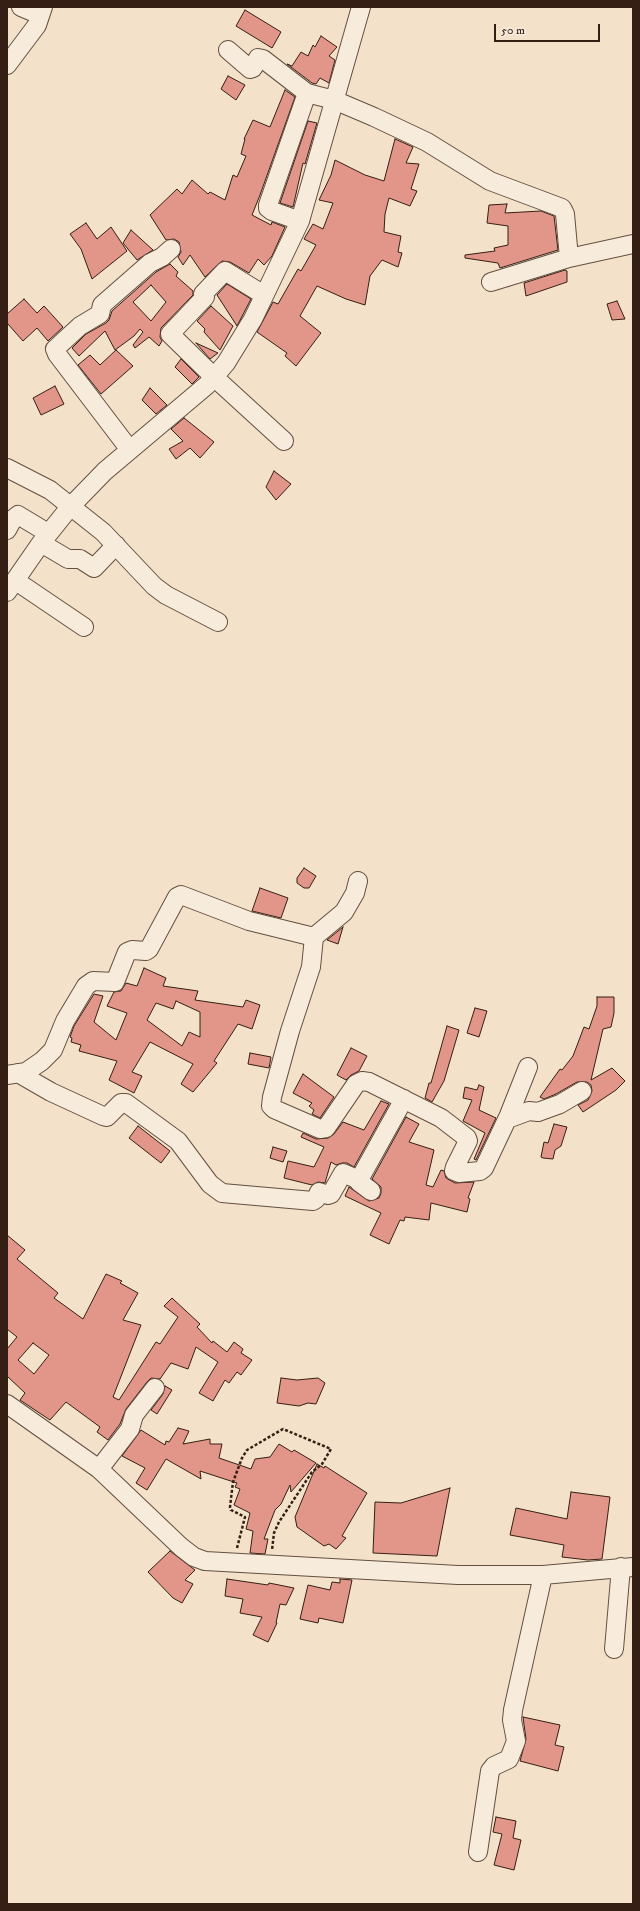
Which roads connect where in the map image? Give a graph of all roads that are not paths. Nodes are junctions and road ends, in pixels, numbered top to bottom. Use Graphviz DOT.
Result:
graph roads {
  1 [pos="21,7"];
  2 [pos="361,7"];
  3 [pos="42,11"];
  4 [pos="228,50"];
  5 [pos="7,65"];
  6 [pos="307,93"];
  7 [pos="334,100"];
  8 [pos="300,221"];
  9 [pos="633,244"];
  10 [pos="171,249"];
  11 [pos="569,258"];
  12 [pos="490,282"];
  13 [pos="264,295"];
  14 [pos="214,377"];
  15 [pos="284,441"];
  16 [pos="130,450"];
  17 [pos="7,468"];
  18 [pos="70,507"];
  19 [pos="7,530"];
  20 [pos="44,538"];
  21 [pos="116,545"];
  22 [pos="11,586"];
  23 [pos="218,622"];
  24 [pos="84,627"];
  25 [pos="358,881"];
  26 [pos="314,937"];
  27 [pos="528,1067"];
  28 [pos="12,1074"];
  29 [pos="582,1091"];
  30 [pos="404,1100"];
  31 [pos="509,1115"];
  32 [pos="156,1388"];
  33 [pos="7,1404"];
  34 [pos="99,1470"];
  35 [pos="627,1567"];
  36 [pos="543,1575"];
  37 [pos="614,1649"];
  38 [pos="478,1852"];
  1 -- 3 [label="street"];
  2 -- 7 [label="street"];
  3 -- 5 [label="street"];
  4 -- 6 [label="street"];
  6 -- 7 [label="street"];
  6 -- 8 [label="street"];
  7 -- 8 [label="street"];
  7 -- 11 [label="street"];
  8 -- 13 [label="street"];
  9 -- 11 [label="street"];
  10 -- 16 [label="street"];
  11 -- 12 [label="street"];
  13 -- 14 [label="street"];
  13 -- 14 [label="street"];
  14 -- 15 [label="street"];
  14 -- 16 [label="street"];
  16 -- 18 [label="street"];
  17 -- 18 [label="street"];
  18 -- 20 [label="street"];
  18 -- 21 [label="street"];
  19 -- 20 [label="street"];
  20 -- 21 [label="street"];
  20 -- 22 [label="street"];
  21 -- 23 [label="street"];
  22 -- 24 [label="street"];
  25 -- 26 [label="street"];
  26 -- 28 [label="street"];
  26 -- 30 [label="street"];
  27 -- 31 [label="street"];
  28 -- 30 [label="street"];
  29 -- 31 [label="street"];
  30 -- 31 [label="street"];
  32 -- 34 [label="street"];
  33 -- 34 [label="street"];
  34 -- 36 [label="street"];
  35 -- 36 [label="street"];
  35 -- 37 [label="street"];
  36 -- 38 [label="street"];
}
